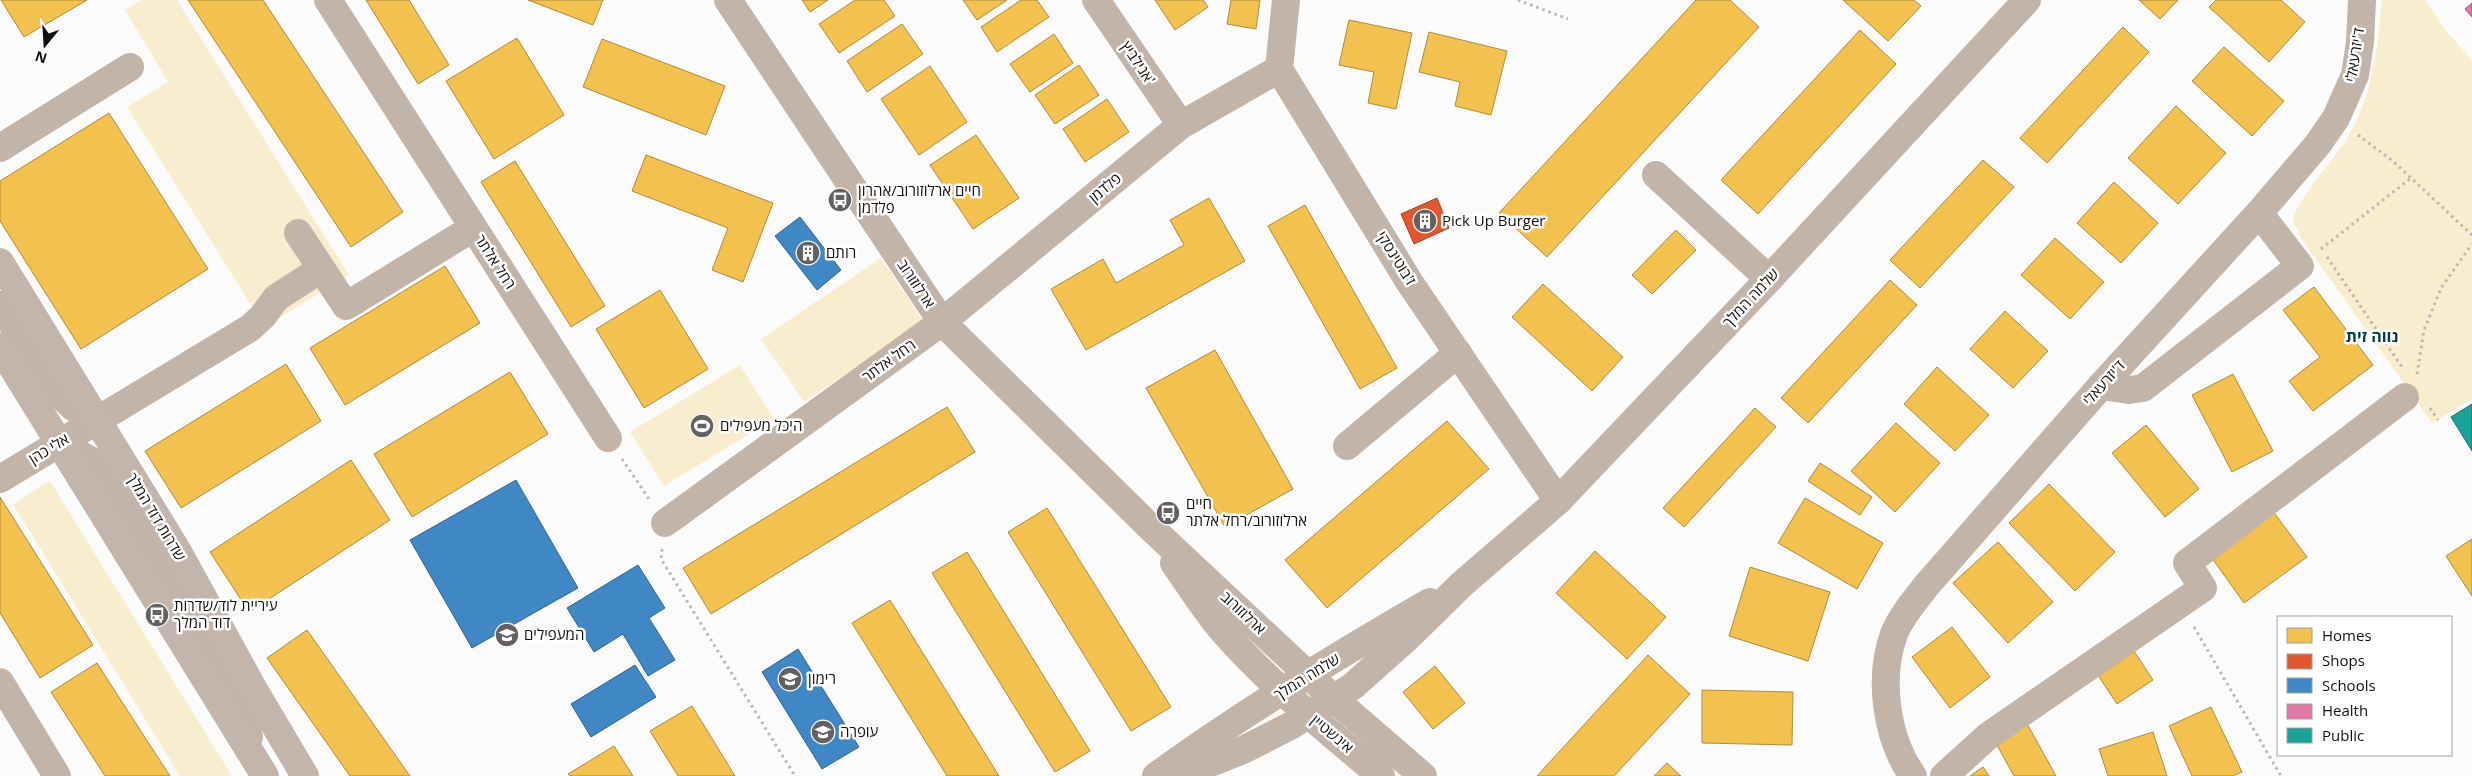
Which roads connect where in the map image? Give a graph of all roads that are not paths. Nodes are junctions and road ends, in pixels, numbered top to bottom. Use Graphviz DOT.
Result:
graph roads {
  1 [pos="328,0"];
  2 [pos="728,0"];
  3 [pos="1096,0"];
  4 [pos="1286,0"];
  5 [pos="2027,0"];
  6 [pos="2362,0"];
  7 [pos="130,67"];
  8 [pos="1278,69"];
  9 [pos="1181,125"];
  10 [pos="0,148"];
  11 [pos="1656,175"];
  12 [pos="2259,213"];
  13 [pos="473,228"];
  14 [pos="298,233"];
  15 [pos="0,262"];
  16 [pos="321,269"];
  17 [pos="1769,279"];
  18 [pos="0,305"];
  19 [pos="942,322"];
  20 [pos="0,347"];
  21 [pos="1458,353"];
  22 [pos="2100,386"];
  23 [pos="2414,388"];
  24 [pos="98,420"];
  25 [pos="608,438"];
  26 [pos="59,443"];
  27 [pos="1348,446"];
  28 [pos="0,478"];
  29 [pos="1558,501"];
  30 [pos="665,523"];
  31 [pos="1151,528"];
  32 [pos="1462,584"];
  33 [pos="1309,675"];
  34 [pos="0,682"];
  35 [pos="1283,692"];
  36 [pos="1334,698"];
  37 [pos="1309,714"];
  38 [pos="262,770"];
  39 [pos="57,776"];
  40 [pos="305,776"];
  41 [pos="1156,776"];
  42 [pos="1178,776"];
  43 [pos="1381,776"];
  44 [pos="1424,776"];
  45 [pos="1912,776"];
  46 [pos="1944,776"];
  1 -- 13 [label="street, רחל אלתר"];
  2 -- 19 [label="street, ארלוזורוב"];
  3 -- 9 [label="street, אנילביץ'"];
  4 -- 8 [label="street"];
  5 -- 17 [label="street, שלמה המלך"];
  6 -- 12 [label="street, ד'יזרעאלי"];
  7 -- 10 [label="street"];
  8 -- 9 [label="street, פלדמן"];
  8 -- 21 [label="street, ז'בוטינסקי"];
  9 -- 19 [label="street, פלדמן"];
  11 -- 17 [label="street"];
  12 -- 22 [label="street, ד'יזרעאלי"];
  12 -- 22 [label="street"];
  13 -- 16 [label="street"];
  13 -- 25 [label="street, רחל אלתר"];
  14 -- 16 [label="street"];
  15 -- 24 [label="main road, שדרות דוד המלך"];
  16 -- 24 [label="street, אלי כהן"];
  17 -- 29 [label="street, שלמה המלך"];
  18 -- 24 [label="street"];
  19 -- 30 [label="street, רחל אלתר"];
  19 -- 31 [label="street, ארלוזורוב"];
  20 -- 26 [label="main road"];
  21 -- 27 [label="street"];
  21 -- 29 [label="street, ז'בוטינסקי"];
  22 -- 45 [label="street, ד'יזרעאלי"];
  23 -- 46 [label="street"];
  24 -- 26 [label="street, אלי כהן"];
  24 -- 40 [label="main road, שדרות דוד המלך"];
  26 -- 28 [label="street, אלי כהן"];
  26 -- 38 [label="main road"];
  29 -- 32 [label="street, שלמה המלך"];
  31 -- 33 [label="street, ארלוזורוב"];
  31 -- 35 [label="street, ארלוזורוב"];
  32 -- 33 [label="street, שלמה המלך"];
  32 -- 36 [label="street, שלמה המלך"];
  33 -- 35 [label="street, שלמה המלך"];
  33 -- 36 [label="street, ארלוזורוב"];
  34 -- 39 [label="street"];
  35 -- 37 [label="street, אינשטיין"];
  35 -- 41 [label="street, שלמה המלך"];
  36 -- 37 [label="street, שלמה המלך"];
  36 -- 44 [label="street, אינשטיין"];
  37 -- 42 [label="street, שלמה המלך"];
  37 -- 43 [label="street, אינשטיין"];
}
